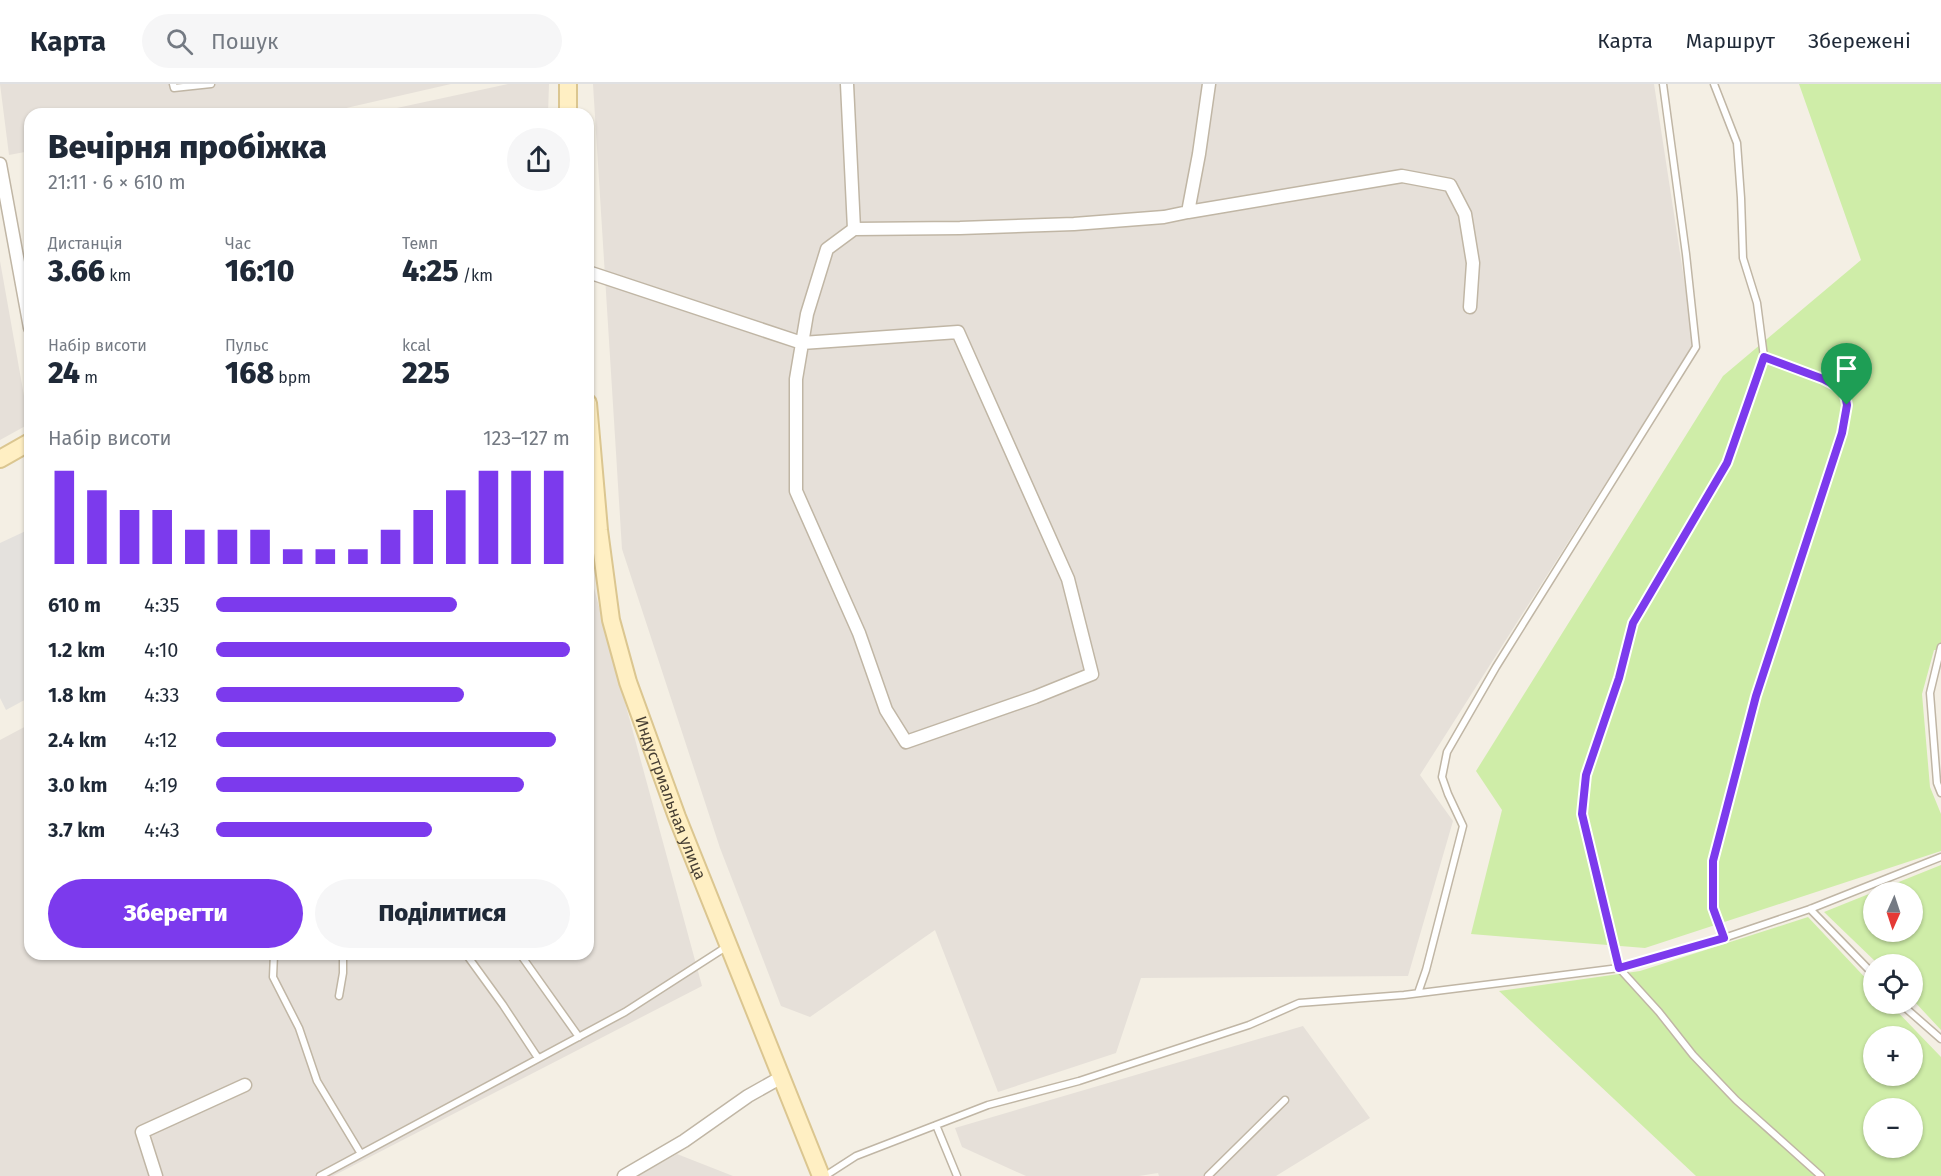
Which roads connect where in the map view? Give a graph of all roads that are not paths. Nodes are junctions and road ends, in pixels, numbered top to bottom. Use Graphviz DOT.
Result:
graph roads {
  1 [pos="173,84"];
  2 [pos="211,84"];
  3 [pos="568,84"];
  4 [pos="847,84"];
  5 [pos="1209,84"];
  6 [pos="1664,84"];
  7 [pos="1714,84"];
  8 [pos="568,108"];
  9 [pos="0,164"];
  10 [pos="1188,212"];
  11 [pos="854,229"];
  12 [pos="594,274"];
  13 [pos="24,295"];
  14 [pos="1470,307"];
  15 [pos="802,343"];
  16 [pos="1764,357"];
  17 [pos="24,445"];
  18 [pos="0,459"];
  19 [pos="594,472"];
  20 [pos="1941,649"];
  21 [pos="1941,793"];
  22 [pos="1941,857"];
  23 [pos="1810,909"];
  24 [pos="1724,938"];
  25 [pos="729,945"];
  26 [pos="274,960"];
  27 [pos="343,960"];
  28 [pos="470,960"];
  29 [pos="524,960"];
  30 [pos="1863,964"];
  31 [pos="1619,968"];
  32 [pos="1418,993"];
  33 [pos="339,996"];
  34 [pos="1912,1014"];
  35 [pos="579,1037"];
  36 [pos="1941,1039"];
  37 [pos="538,1058"];
  38 [pos="780,1078"];
  39 [pos="245,1085"];
  40 [pos="1285,1100"];
  41 [pos="936,1125"];
  42 [pos="361,1154"];
  43 [pos="156,1176"];
  44 [pos="320,1176"];
  45 [pos="624,1176"];
  46 [pos="823,1176"];
  47 [pos="957,1176"];
  48 [pos="1208,1176"];
  49 [pos="1821,1176"];
  1 -- 2 [label="lane"];
  3 -- 8 [label="main road"];
  4 -- 11 [label="street"];
  5 -- 10 [label="street"];
  6 -- 32 [label="lane"];
  7 -- 16 [label="lane"];
  9 -- 13 [label="street"];
  10 -- 11 [label="street"];
  10 -- 14 [label="street"];
  11 -- 15 [label="street"];
  12 -- 15 [label="street"];
  15 -- 15 [label="street"];
  16 -- 24 [label="lane"];
  16 -- 31 [label="lane"];
  17 -- 18 [label="main road"];
  19 -- 25 [label="main road, Индустриальная улица"];
  20 -- 21 [label="lane"];
  22 -- 23 [label="lane"];
  23 -- 24 [label="lane"];
  23 -- 30 [label="lane"];
  24 -- 31 [label="lane"];
  25 -- 35 [label="lane"];
  25 -- 38 [label="main road, Индустриальная улица"];
  26 -- 42 [label="lane"];
  27 -- 33 [label="lane"];
  28 -- 37 [label="lane"];
  29 -- 35 [label="lane"];
  31 -- 32 [label="lane"];
  31 -- 49 [label="lane"];
  32 -- 41 [label="lane"];
  34 -- 36 [label="lane"];
  35 -- 37 [label="lane"];
  37 -- 42 [label="lane"];
  38 -- 45 [label="street"];
  38 -- 46 [label="main road, Индустриальная улица"];
  39 -- 43 [label="street"];
  40 -- 48 [label="lane"];
  41 -- 46 [label="lane"];
  41 -- 47 [label="lane"];
  42 -- 44 [label="lane"];
}
